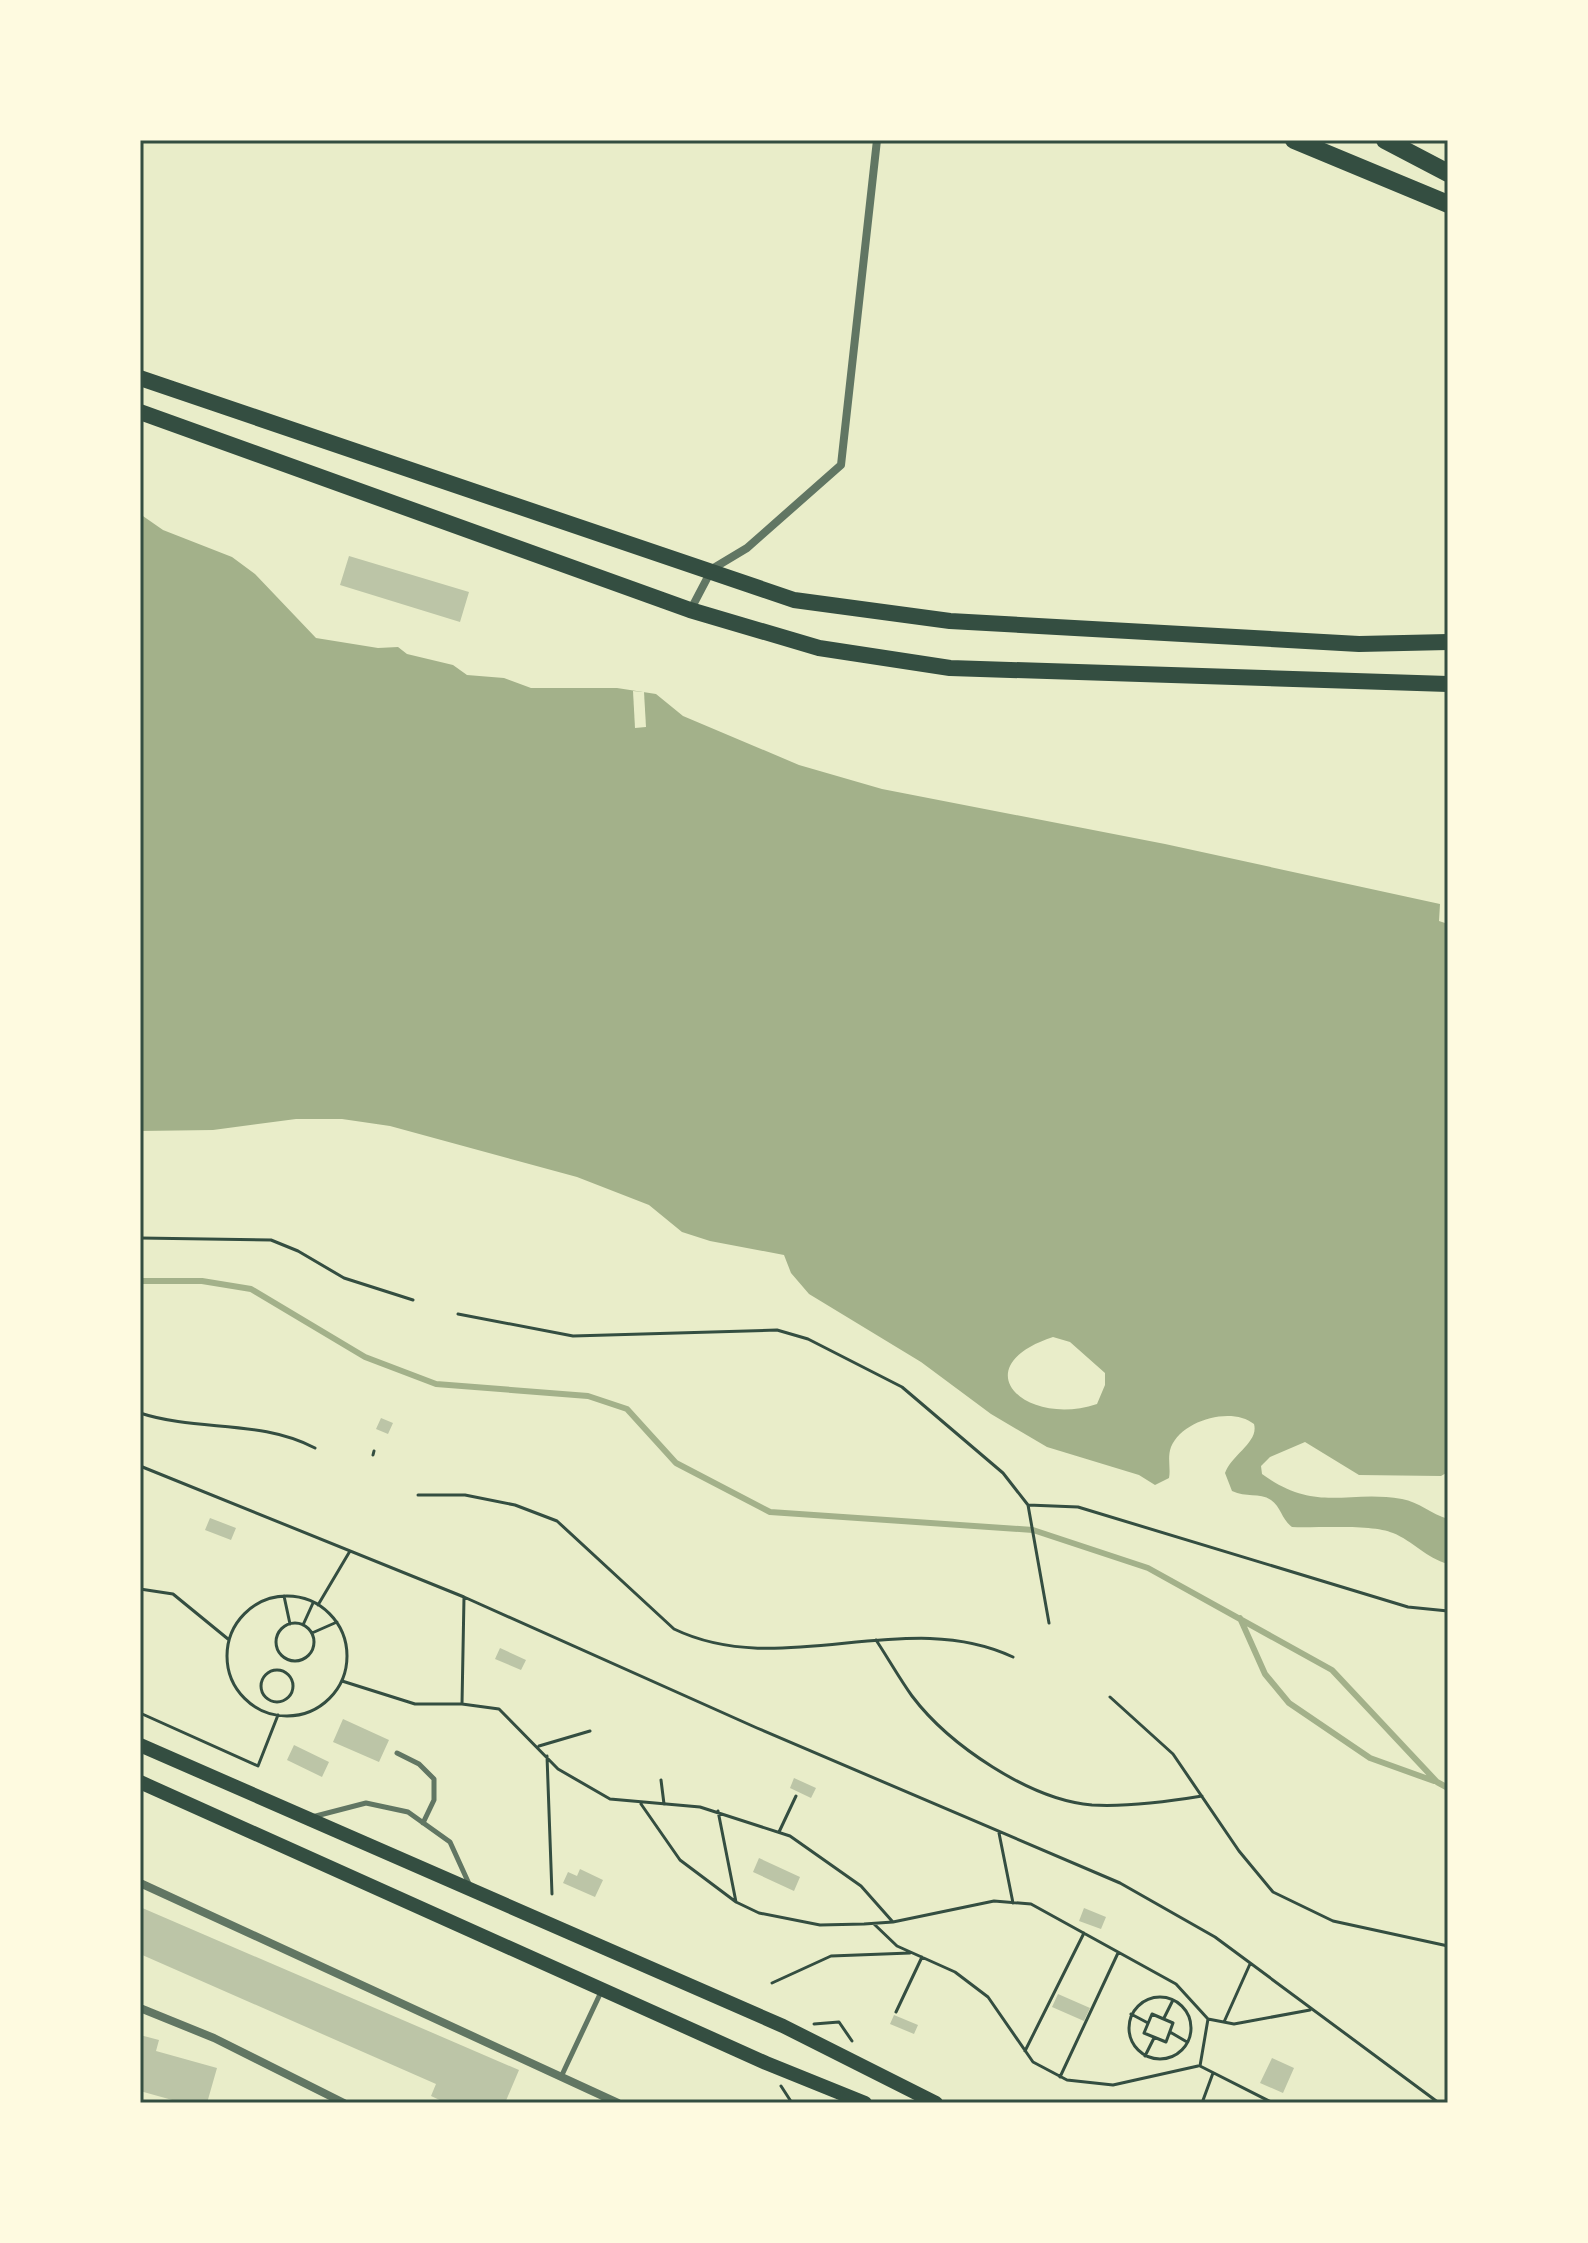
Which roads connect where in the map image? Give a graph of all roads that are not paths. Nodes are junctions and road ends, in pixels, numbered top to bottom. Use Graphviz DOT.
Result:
graph roads {
  1 [pos="464,140"];
  2 [pos="474,140"];
  3 [pos="877,140"];
  4 [pos="1294,140"];
  5 [pos="1385,140"];
  6 [pos="1448,173"];
  7 [pos="1448,204"];
  8 [pos="140,378"];
  9 [pos="140,412"];
  10 [pos="712,569"];
  11 [pos="690,610"];
  12 [pos="1448,642"];
  13 [pos="1448,684"];
  14 [pos="140,1745"];
  15 [pos="397,1753"];
  16 [pos="140,1782"];
  17 [pos="307,1818"];
  18 [pos="423,1823"];
  19 [pos="140,1883"];
  20 [pos="472,1890"];
  21 [pos="602,1989"];
  22 [pos="140,2008"];
  23 [pos="561,2078"];
  24 [pos="344,2103"];
  25 [pos="618,2103"];
  26 [pos="865,2103"];
  27 [pos="936,2103"];
  1 -- 2 [label="lane"];
  3 -- 10 [label="street"];
  4 -- 7 [label="highway"];
  5 -- 6 [label="highway"];
  8 -- 10 [label="main road"];
  9 -- 11 [label="main road"];
  10 -- 11 [label="street"];
  10 -- 12 [label="main road"];
  11 -- 13 [label="main road"];
  14 -- 17 [label="main road"];
  15 -- 18 [label="lane"];
  16 -- 21 [label="main road"];
  17 -- 18 [label="lane"];
  17 -- 20 [label="main road"];
  18 -- 20 [label="lane"];
  19 -- 23 [label="street"];
  20 -- 27 [label="main road"];
  21 -- 23 [label="lane"];
  21 -- 26 [label="main road"];
  22 -- 24 [label="street"];
  23 -- 25 [label="street"];
}
